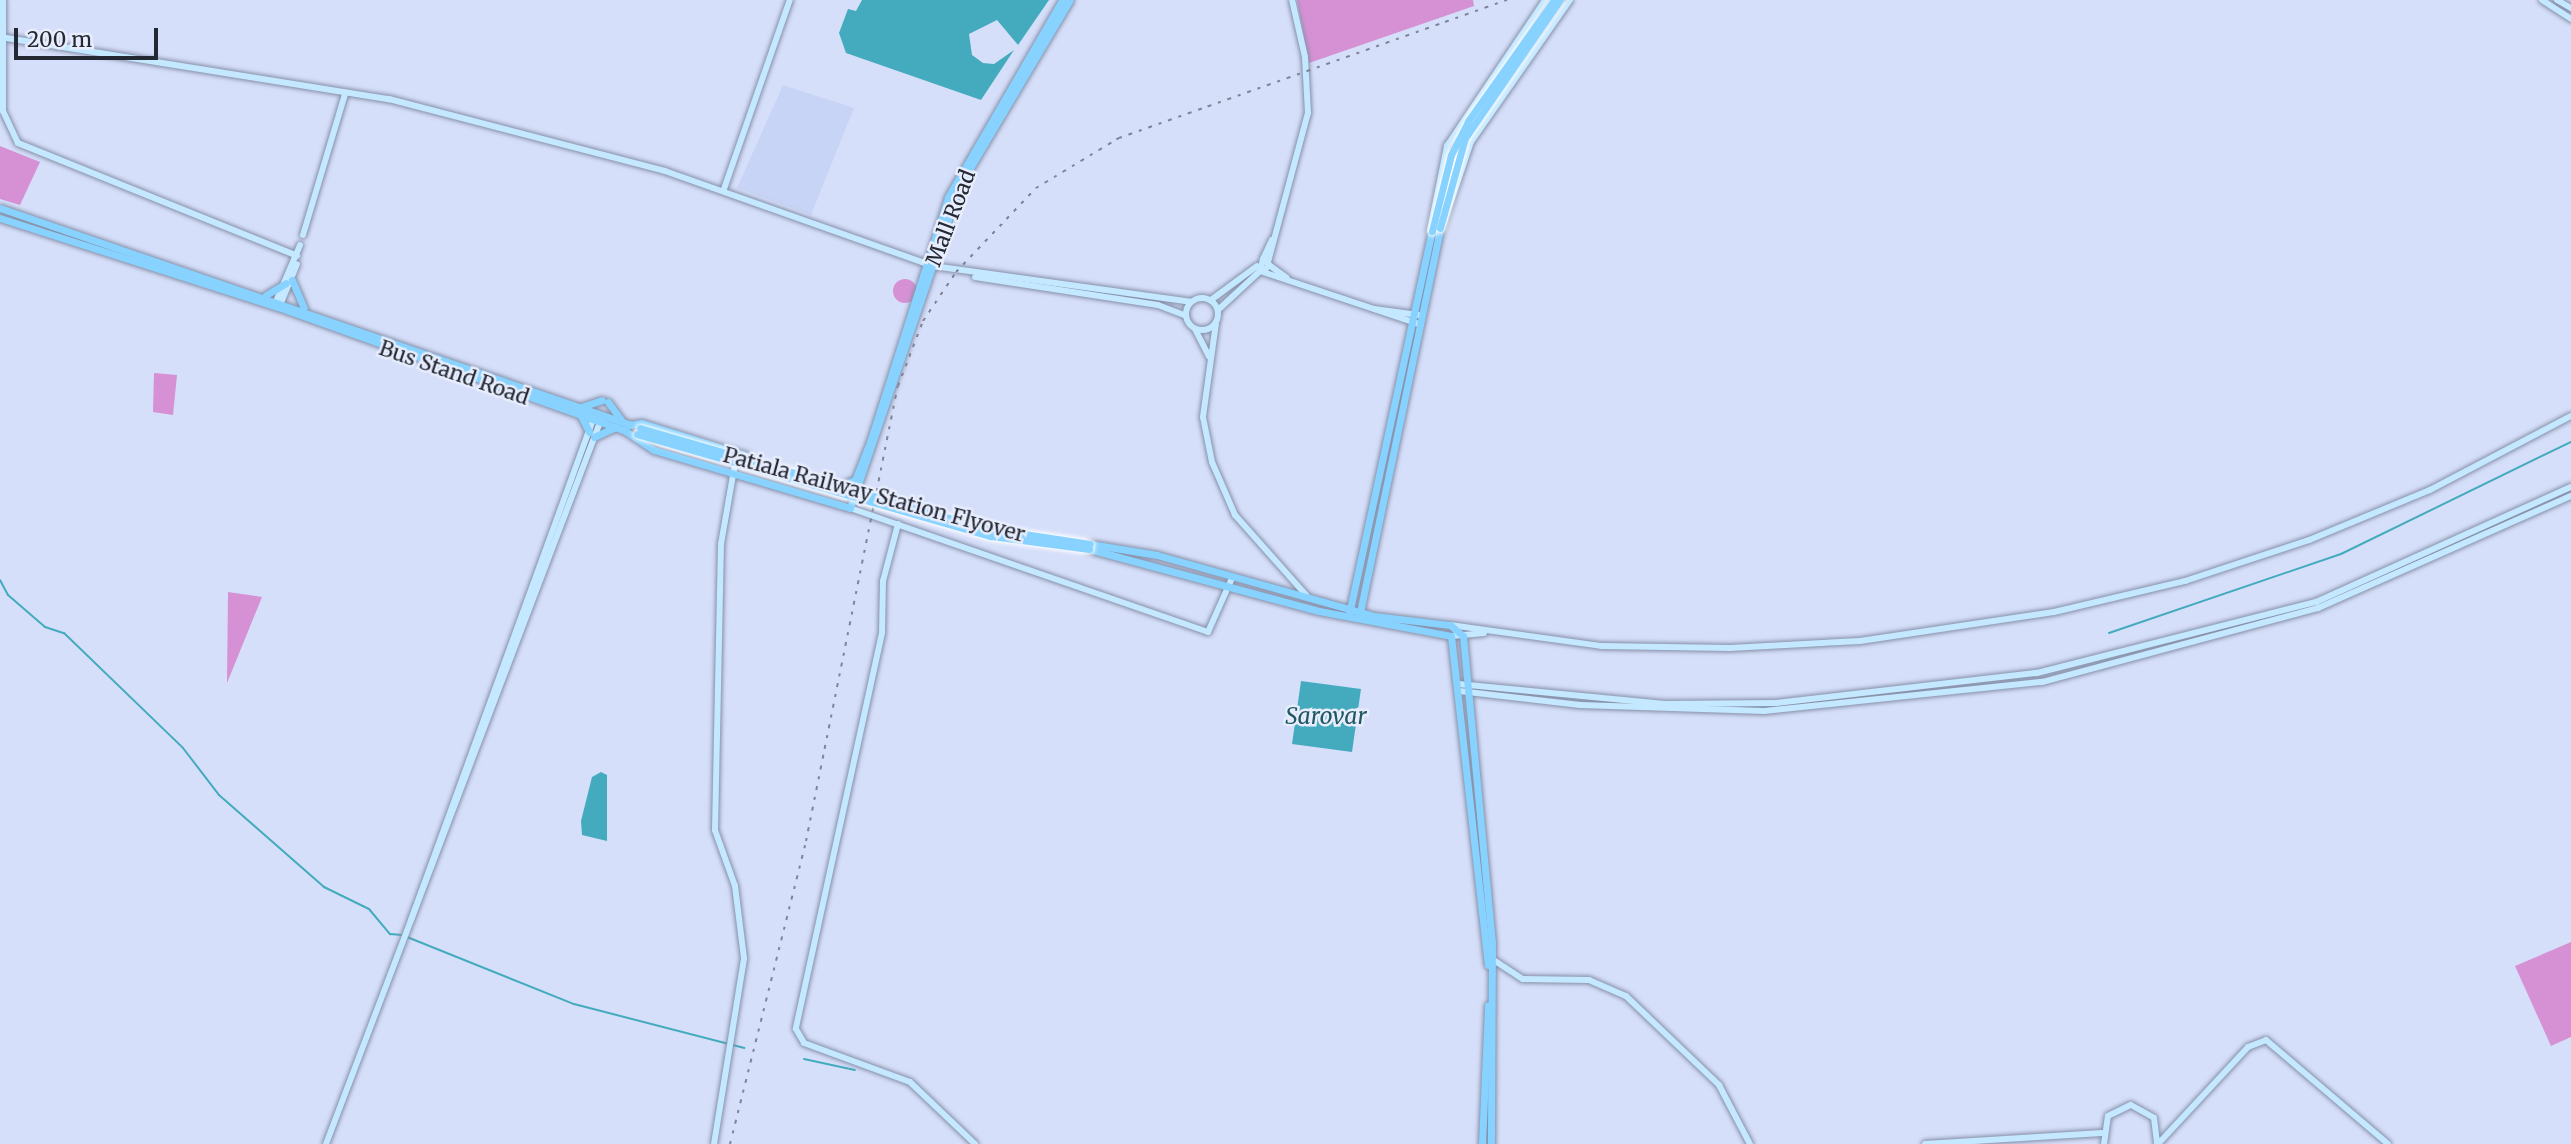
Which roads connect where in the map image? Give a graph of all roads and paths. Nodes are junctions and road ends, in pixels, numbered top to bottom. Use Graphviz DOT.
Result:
graph roads {
  1 [pos="3,0"];
  2 [pos="790,0"];
  3 [pos="1062,0"];
  4 [pos="1070,0"];
  5 [pos="1292,0"];
  6 [pos="1545,0"];
  7 [pos="1554,0"];
  8 [pos="1560,0"];
  9 [pos="1570,0"];
  10 [pos="2542,0"];
  11 [pos="2557,0"];
  12 [pos="2571,8"];
  13 [pos="2571,19"];
  14 [pos="2,38"];
  15 [pos="345,94"];
  16 [pos="724,190"];
  17 [pos="0,208"];
  18 [pos="0,218"];
  19 [pos="1435,232"];
  20 [pos="303,235"];
  21 [pos="300,245"];
  22 [pos="297,257"];
  23 [pos="931,265"];
  24 [pos="1263,266"];
  25 [pos="970,274"];
  26 [pos="289,282"];
  27 [pos="265,295"];
  28 [pos="1211,300"];
  29 [pos="1191,302"];
  30 [pos="279,303"];
  31 [pos="304,308"];
  32 [pos="1218,310"];
  33 [pos="1186,316"];
  34 [pos="1410,318"];
  35 [pos="1419,320"];
  36 [pos="1216,323"];
  37 [pos="1195,328"];
  38 [pos="1209,359"];
  39 [pos="580,411"];
  40 [pos="2571,416"];
  41 [pos="598,417"];
  42 [pos="623,426"];
  43 [pos="592,434"];
  44 [pos="870,442"];
  45 [pos="737,452"];
  46 [pos="732,474"];
  47 [pos="2571,487"];
  48 [pos="2571,496"];
  49 [pos="850,508"];
  50 [pos="898,524"];
  51 [pos="1092,548"];
  52 [pos="1232,578"];
  53 [pos="1228,586"];
  54 [pos="1312,599"];
  55 [pos="1349,614"];
  56 [pos="1359,617"];
  57 [pos="1450,625"];
  58 [pos="1484,633"];
  59 [pos="1451,636"];
  60 [pos="1463,636"];
  61 [pos="1458,688"];
  62 [pos="1471,691"];
  63 [pos="1474,805"];
  64 [pos="1492,959"];
  65 [pos="2102,1133"];
  66 [pos="326,1144"];
  67 [pos="714,1144"];
  68 [pos="975,1144"];
  69 [pos="1482,1144"];
  70 [pos="1491,1144"];
  71 [pos="1750,1144"];
  72 [pos="1925,1144"];
  73 [pos="2104,1144"];
  74 [pos="2157,1144"];
  75 [pos="2388,1144"];
  1 -- 14 [label="street"];
  2 -- 16 [label="street"];
  3 -- 23 [label="main road, Mall Road"];
  4 -- 23 [label="main road, Mall Road"];
  5 -- 24 [label="street"];
  6 -- 19 [label="street"];
  7 -- 19 [label="main road, bridge"];
  8 -- 19 [label="main road, bridge"];
  9 -- 19 [label="street"];
  10 -- 13 [label="street"];
  11 -- 12 [label="street"];
  14 -- 15 [label="street"];
  14 -- 22 [label="street"];
  15 -- 16 [label="street"];
  15 -- 20 [label="street"];
  16 -- 23 [label="street"];
  17 -- 27 [label="main road, Bus Stand Road"];
  18 -- 30 [label="main road, Bus Stand Road"];
  19 -- 34 [label="main road"];
  19 -- 35 [label="main road"];
  21 -- 22 [label="street"];
  22 -- 26 [label="street"];
  23 -- 25 [label="street"];
  23 -- 44 [label="main road, Mall Road"];
  23 -- 49 [label="main road, Mall Road"];
  24 -- 28 [label="street"];
  24 -- 32 [label="street"];
  24 -- 34 [label="street"];
  25 -- 29 [label="street"];
  25 -- 33 [label="street"];
  26 -- 27 [label="main road"];
  26 -- 30 [label="street"];
  26 -- 31 [label="main road"];
  27 -- 30 [label="main road, Bus Stand Road"];
  28 -- 29 [label="street"];
  28 -- 32 [label="street"];
  29 -- 33 [label="street"];
  30 -- 31 [label="main road, Bus Stand Road"];
  30 -- 39 [label="main road, Bus Stand Road"];
  31 -- 39 [label="main road, Bus Stand Road"];
  32 -- 36 [label="street"];
  33 -- 37 [label="street"];
  34 -- 35 [label="street"];
  34 -- 55 [label="main road"];
  35 -- 56 [label="main road"];
  36 -- 37 [label="street"];
  36 -- 38 [label="street"];
  37 -- 38 [label="street"];
  38 -- 54 [label="street"];
  39 -- 41 [label="main road, Bus Stand Road"];
  39 -- 42 [label="main road"];
  39 -- 43 [label="main road"];
  40 -- 58 [label="street"];
  41 -- 42 [label="main road, Bus Stand Road"];
  41 -- 43 [label="street"];
  42 -- 43 [label="main road"];
  42 -- 45 [label="main road, Bus Stand Road"];
  42 -- 46 [label="main road, Bus Stand Road"];
  42 -- 51 [label="main road, Patiala Railway Station Flyover, bridge"];
  43 -- 66 [label="street"];
  44 -- 45 [label="main road, Bus Stand Road"];
  45 -- 46 [label="street"];
  46 -- 49 [label="main road, Bus Stand Road"];
  46 -- 67 [label="street"];
  47 -- 62 [label="street"];
  48 -- 62 [label="street"];
  49 -- 50 [label="street"];
  50 -- 53 [label="street"];
  50 -- 68 [label="street"];
  51 -- 52 [label="main road, Patiala Railway Station Flyover"];
  51 -- 53 [label="main road"];
  52 -- 53 [label="street"];
  52 -- 54 [label="main road, Patiala Railway Station Flyover"];
  53 -- 55 [label="main road"];
  54 -- 55 [label="main road, Patiala Railway Station Flyover"];
  55 -- 56 [label="main road"];
  56 -- 57 [label="main road"];
  56 -- 59 [label="main road"];
  57 -- 58 [label="street"];
  57 -- 60 [label="main road"];
  58 -- 60 [label="street"];
  59 -- 60 [label="street"];
  59 -- 61 [label="main road"];
  60 -- 62 [label="main road"];
  61 -- 62 [label="street"];
  61 -- 63 [label="main road"];
  62 -- 63 [label="main road"];
  63 -- 64 [label="main road"];
  63 -- 69 [label="main road"];
  64 -- 70 [label="main road"];
  64 -- 71 [label="street"];
  65 -- 72 [label="street"];
  65 -- 73 [label="street"];
  65 -- 74 [label="street"];
  74 -- 75 [label="street"];
}
